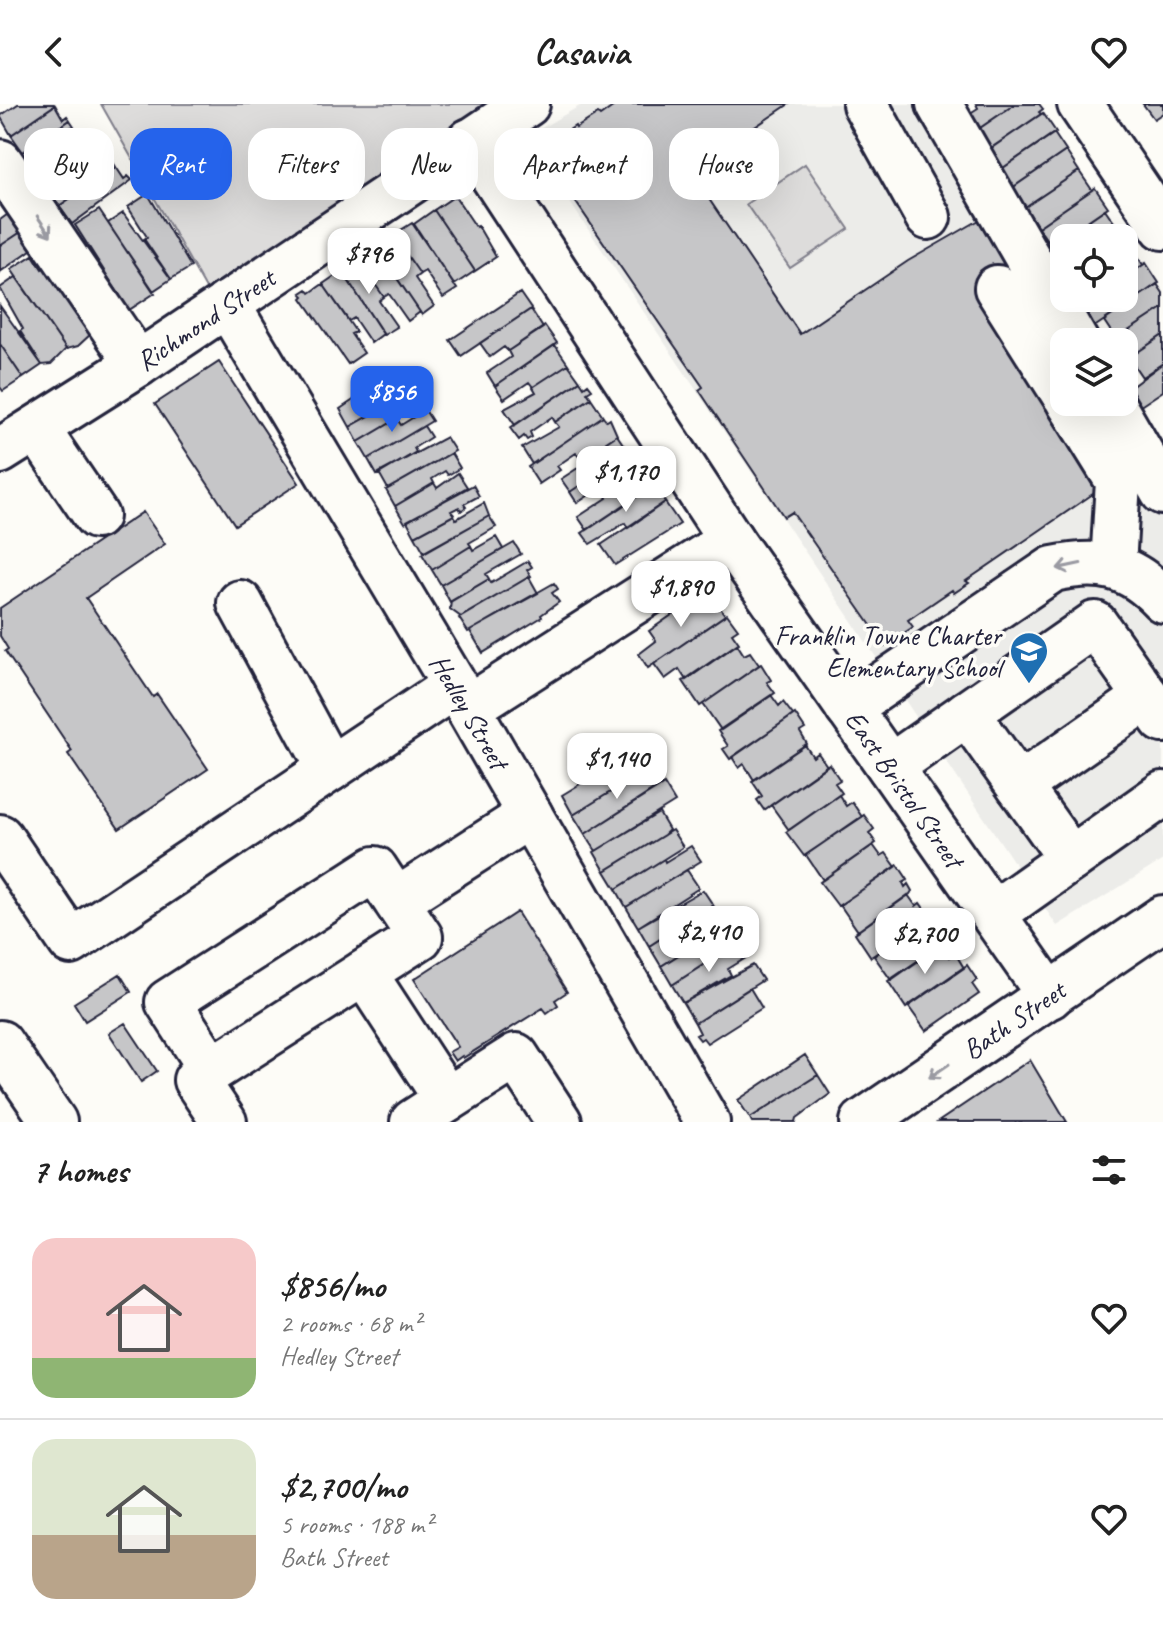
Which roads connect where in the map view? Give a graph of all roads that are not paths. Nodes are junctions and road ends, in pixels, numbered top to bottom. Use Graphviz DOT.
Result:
graph roads {
  1 [pos="527,104"];
  2 [pos="865,104"];
  3 [pos="939,104"];
  4 [pos="1080,104"];
  5 [pos="478,136"];
  6 [pos="478,153"];
  7 [pos="0,162"];
  8 [pos="382,200"];
  9 [pos="928,217"];
  10 [pos="1163,227"];
  11 [pos="997,288"];
  12 [pos="227,304"];
  13 [pos="1068,328"];
  14 [pos="138,364"];
  15 [pos="1050,372"];
  16 [pos="1078,416"];
  17 [pos="1119,416"];
  18 [pos="37,429"];
  19 [pos="0,451"];
  20 [pos="1163,492"];
  21 [pos="96,516"];
  22 [pos="731,540"];
  23 [pos="1113,566"];
  24 [pos="1163,600"];
  25 [pos="240,603"];
  26 [pos="461,697"];
  27 [pos="848,708"];
  28 [pos="1155,709"];
  29 [pos="967,713"];
  30 [pos="890,767"];
  31 [pos="330,769"];
  32 [pos="1019,786"];
  33 [pos="1163,794"];
  34 [pos="530,815"];
  35 [pos="0,837"];
  36 [pos="1071,859"];
  37 [pos="396,901"];
  38 [pos="993,914"];
  39 [pos="1163,918"];
  40 [pos="364,973"];
  41 [pos="1050,996"];
  42 [pos="0,1043"];
  43 [pos="212,1070"];
  44 [pos="430,1111"];
  45 [pos="54,1122"];
  46 [pos="224,1122"];
  47 [pos="559,1122"];
  48 [pos="707,1122"];
  49 [pos="863,1122"];
  1 -- 5 [label="street, Richmond Street"];
  2 -- 9 [label="street"];
  3 -- 13 [label="street"];
  4 -- 10 [label="street"];
  6 -- 22 [label="street, East Bristol Street"];
  7 -- 14 [label="street, one-way"];
  8 -- 12 [label="street, Richmond Street"];
  11 -- 15 [label="street"];
  12 -- 14 [label="street, Richmond Street"];
  12 -- 26 [label="street, Hedley Street"];
  14 -- 18 [label="street, Richmond Street"];
  16 -- 23 [label="street"];
  17 -- 20 [label="street"];
  18 -- 19 [label="street, Richmond Street"];
  18 -- 21 [label="street"];
  22 -- 26 [label="street"];
  22 -- 27 [label="street, East Bristol Street"];
  23 -- 24 [label="street"];
  23 -- 27 [label="street, one-way"];
  25 -- 31 [label="street"];
  26 -- 31 [label="street"];
  26 -- 34 [label="street, Hedley Street"];
  27 -- 30 [label="street, East Bristol Street"];
  28 -- 29 [label="street"];
  28 -- 32 [label="street"];
  29 -- 30 [label="street"];
  29 -- 32 [label="street"];
  30 -- 38 [label="street, East Bristol Street"];
  31 -- 35 [label="street"];
  32 -- 36 [label="street"];
  33 -- 36 [label="street"];
  34 -- 37 [label="street"];
  34 -- 48 [label="street, Hedley Street"];
  36 -- 38 [label="street"];
  37 -- 40 [label="street"];
  37 -- 43 [label="street"];
  38 -- 41 [label="street, East Bristol Street"];
  39 -- 41 [label="street, Bath Street"];
  40 -- 43 [label="street"];
  40 -- 44 [label="street"];
  41 -- 49 [label="street, Bath Street, one-way"];
  42 -- 45 [label="street"];
  43 -- 46 [label="street"];
  44 -- 47 [label="street"];
}
